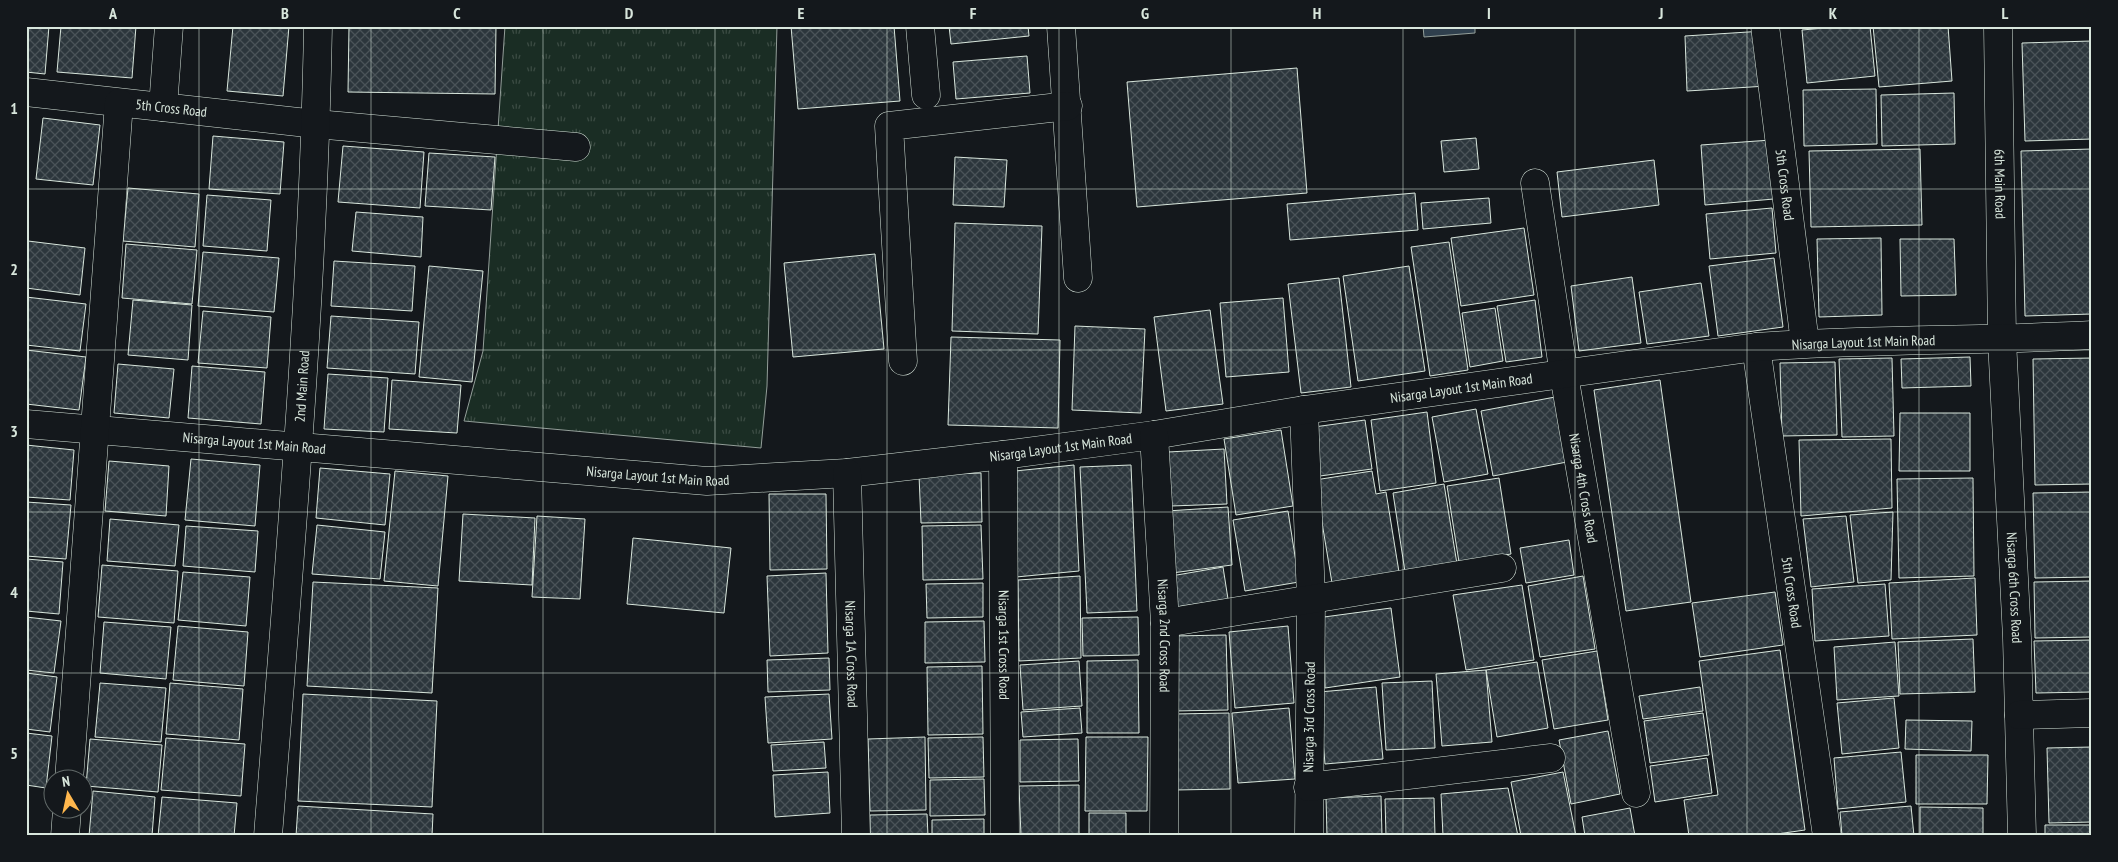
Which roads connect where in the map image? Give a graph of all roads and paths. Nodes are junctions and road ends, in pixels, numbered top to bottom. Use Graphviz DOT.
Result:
graph roads {
  1 [pos="169,26"];
  2 [pos="318,26"];
  3 [pos="920,26"];
  4 [pos="1061,26"];
  5 [pos="1765,26"];
  6 [pos="1998,26"];
  7 [pos="26,92"];
  8 [pos="926,95"];
  9 [pos="118,102"];
  10 [pos="1068,106"];
  11 [pos="163,107"];
  12 [pos="316,124"];
  13 [pos="576,147"];
  14 [pos="1535,184"];
  15 [pos="1078,278"];
  16 [pos="2092,335"];
  17 [pos="2002,340"];
  18 [pos="1805,343"];
  19 [pos="1756,347"];
  20 [pos="903,361"];
  21 [pos="1564,375"];
  22 [pos="1304,410"];
  23 [pos="26,424"];
  24 [pos="94,430"];
  25 [pos="1154,435"];
  26 [pos="298,447"];
  27 [pos="1002,455"];
  28 [pos="847,473"];
  29 [pos="1502,568"];
  30 [pos="1311,598"];
  31 [pos="1165,623"];
  32 [pos="2092,713"];
  33 [pos="2019,715"];
  34 [pos="1551,758"];
  35 [pos="70,770"];
  36 [pos="1308,787"];
  37 [pos="1636,793"];
  38 [pos="66,820"];
  39 [pos="65,836"];
  40 [pos="268,836"];
  41 [pos="856,836"];
  42 [pos="1005,836"];
  43 [pos="1164,836"];
  44 [pos="1309,836"];
  45 [pos="1827,836"];
  46 [pos="2022,836"];
  1 -- 11 [label="street"];
  2 -- 12 [label="street, 2nd Main Road"];
  3 -- 8 [label="street"];
  4 -- 10 [label="street"];
  5 -- 18 [label="street, 5th Cross Road"];
  6 -- 17 [label="street, 6th Main Road"];
  7 -- 9 [label="street, 5th Cross Road"];
  9 -- 11 [label="street, 5th Cross Road"];
  9 -- 24 [label="street"];
  10 -- 15 [label="street"];
  10 -- 20 [label="street"];
  11 -- 12 [label="street, 5th Cross Road"];
  12 -- 13 [label="street, 5th Cross Road"];
  12 -- 26 [label="street, 2nd Main Road"];
  14 -- 21 [label="street, Nisarga 4th Cross Road"];
  16 -- 17 [label="street, Nisarga Layout 1st Main Road"];
  17 -- 18 [label="street, Nisarga Layout 1st Main Road"];
  17 -- 33 [label="street, Nisarga 6th Cross Road"];
  18 -- 19 [label="street, Nisarga Layout 1st Main Road"];
  19 -- 21 [label="street, Nisarga Layout 1st Main Road"];
  19 -- 45 [label="street, 5th Cross Road"];
  21 -- 22 [label="street, Nisarga Layout 1st Main Road"];
  21 -- 37 [label="street, Nisarga 4th Cross Road"];
  22 -- 25 [label="street, Nisarga Layout 1st Main Road"];
  22 -- 30 [label="street, Nisarga 3rd Cross Road"];
  23 -- 24 [label="street, Nisarga Layout 1st Main Road"];
  24 -- 26 [label="street, Nisarga Layout 1st Main Road"];
  24 -- 35 [label="street"];
  25 -- 27 [label="street, Nisarga Layout 1st Main Road"];
  25 -- 31 [label="street, Nisarga 2nd Cross Road"];
  26 -- 28 [label="street, Nisarga Layout 1st Main Road"];
  26 -- 40 [label="street, 2nd Main Road"];
  27 -- 28 [label="street, Nisarga Layout 1st Main Road"];
  27 -- 42 [label="street, Nisarga 1st Cross Road"];
  28 -- 41 [label="street, Nisarga 1A Cross Road"];
  29 -- 30 [label="street"];
  30 -- 31 [label="street"];
  30 -- 36 [label="street, Nisarga 3rd Cross Road"];
  31 -- 43 [label="street, Nisarga 2nd Cross Road"];
  32 -- 33 [label="street"];
  33 -- 46 [label="street, Nisarga 6th Cross Road"];
  34 -- 36 [label="street"];
  36 -- 44 [label="street, Nisarga 3rd Cross Road"];
  38 -- 39 [label="street"];
}
